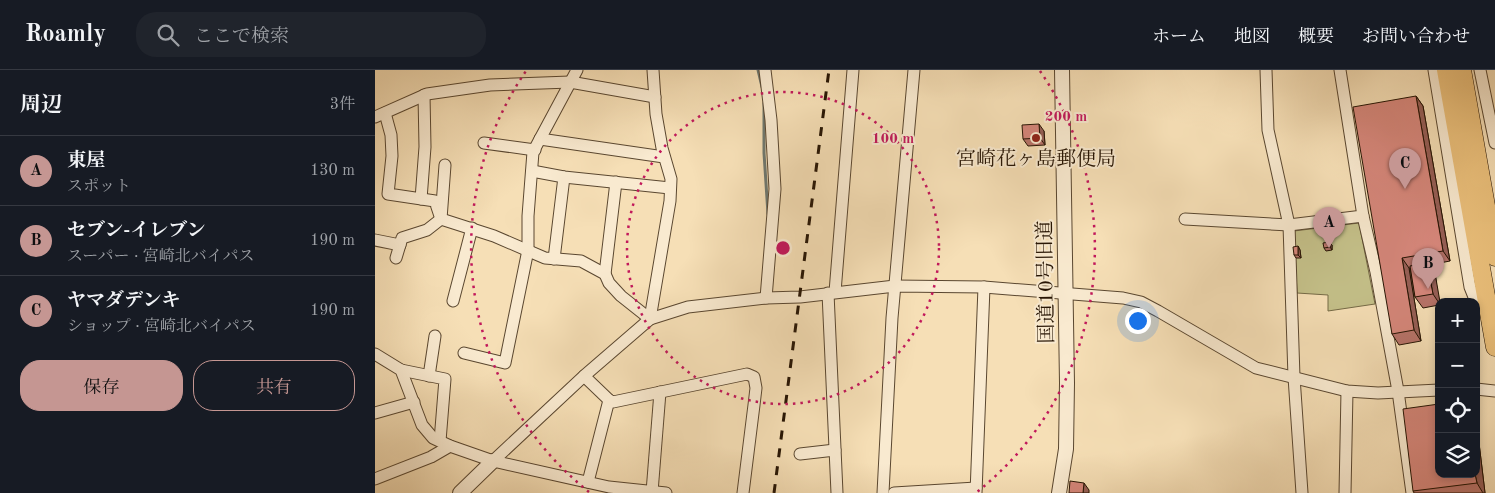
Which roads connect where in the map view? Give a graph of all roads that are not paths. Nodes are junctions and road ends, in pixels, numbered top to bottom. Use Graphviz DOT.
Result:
graph roads {
  1 [pos="577,70"];
  2 [pos="653,70"];
  3 [pos="765,70"];
  4 [pos="853,70"];
  5 [pos="914,70"];
  6 [pos="1062,70"];
  7 [pos="1266,70"];
  8 [pos="1340,70"];
  9 [pos="1434,70"];
  10 [pos="1446,70"];
  11 [pos="1461,70"];
  12 [pos="1480,70"];
  13 [pos="570,82"];
  14 [pos="424,95"];
  15 [pos="655,97"];
  16 [pos="378,114"];
  17 [pos="484,143"];
  18 [pos="1495,143"];
  19 [pos="537,144"];
  20 [pos="664,157"];
  21 [pos="445,165"];
  22 [pos="532,171"];
  23 [pos="563,177"];
  24 [pos="616,182"];
  25 [pos="670,188"];
  26 [pos="421,199"];
  27 [pos="1363,216"];
  28 [pos="441,219"];
  29 [pos="1185,219"];
  30 [pos="1289,225"];
  31 [pos="472,228"];
  32 [pos="375,240"];
  33 [pos="400,245"];
  34 [pos="1494,246"];
  35 [pos="528,250"];
  36 [pos="396,258"];
  37 [pos="554,259"];
  38 [pos="605,274"];
  39 [pos="895,286"];
  40 [pos="984,287"];
  41 [pos="831,292"];
  42 [pos="1064,293"];
  43 [pos="766,298"];
  44 [pos="1476,298"];
  45 [pos="1479,298"];
  46 [pos="453,301"];
  47 [pos="1480,304"];
  48 [pos="650,319"];
  49 [pos="435,336"];
  50 [pos="1495,347"];
  51 [pos="464,353"];
  52 [pos="375,354"];
  53 [pos="401,370"];
  54 [pos="429,376"];
  55 [pos="584,376"];
  56 [pos="1294,377"];
  57 [pos="1480,389"];
  58 [pos="1435,390"];
  59 [pos="1347,391"];
  60 [pos="1398,391"];
  61 [pos="1495,391"];
  62 [pos="660,392"];
  63 [pos="609,400"];
  64 [pos="414,402"];
  65 [pos="375,412"];
  66 [pos="445,444"];
  67 [pos="835,450"];
  68 [pos="800,454"];
  69 [pos="493,461"];
  70 [pos="375,479"];
  71 [pos="588,482"];
  72 [pos="976,491"];
  73 [pos="653,492"];
  74 [pos="460,493"];
  75 [pos="667,493"];
  76 [pos="743,493"];
  77 [pos="837,493"];
  78 [pos="883,493"];
  79 [pos="894,493"];
  80 [pos="1059,493"];
  81 [pos="1302,493"];
  82 [pos="1345,493"];
  83 [pos="1412,493"];
  1 -- 13 [label="street"];
  2 -- 15 [label="street"];
  3 -- 43 [label="street"];
  4 -- 41 [label="street"];
  5 -- 39 [label="street"];
  6 -- 42 [label="street, 国道10号旧道"];
  7 -- 30 [label="street"];
  8 -- 27 [label="street"];
  9 -- 44 [label="street"];
  10 -- 45 [label="highway"];
  11 -- 34 [label="highway"];
  12 -- 18 [label="street"];
  13 -- 14 [label="street"];
  13 -- 15 [label="street"];
  13 -- 19 [label="street"];
  14 -- 16 [label="street"];
  14 -- 26 [label="street"];
  15 -- 20 [label="street"];
  16 -- 26 [label="street"];
  17 -- 19 [label="street"];
  19 -- 20 [label="street"];
  19 -- 22 [label="street"];
  20 -- 25 [label="street"];
  21 -- 28 [label="street"];
  22 -- 23 [label="street"];
  22 -- 35 [label="street"];
  23 -- 24 [label="street"];
  23 -- 37 [label="street"];
  24 -- 25 [label="street"];
  24 -- 38 [label="street"];
  25 -- 48 [label="street"];
  26 -- 28 [label="street"];
  27 -- 30 [label="street"];
  27 -- 60 [label="street"];
  28 -- 31 [label="street"];
  28 -- 33 [label="street"];
  29 -- 30 [label="street"];
  30 -- 56 [label="street"];
  31 -- 35 [label="street"];
  31 -- 46 [label="street"];
  32 -- 33 [label="street"];
  33 -- 36 [label="street"];
  35 -- 37 [label="street"];
  35 -- 51 [label="street"];
  37 -- 38 [label="street"];
  38 -- 48 [label="street"];
  39 -- 40 [label="street"];
  39 -- 41 [label="street"];
  39 -- 78 [label="street"];
  40 -- 42 [label="street"];
  40 -- 72 [label="street"];
  41 -- 43 [label="street"];
  41 -- 67 [label="street"];
  42 -- 56 [label="street"];
  42 -- 80 [label="street, 国道10号旧道"];
  43 -- 48 [label="street"];
  47 -- 50 [label="highway"];
  48 -- 55 [label="street"];
  49 -- 54 [label="street"];
  52 -- 53 [label="street"];
  53 -- 54 [label="street"];
  53 -- 64 [label="street"];
  54 -- 66 [label="street"];
  55 -- 63 [label="street"];
  55 -- 69 [label="street"];
  56 -- 59 [label="street"];
  56 -- 81 [label="street"];
  57 -- 61 [label="street"];
  58 -- 60 [label="street"];
  59 -- 60 [label="street"];
  59 -- 82 [label="street"];
  60 -- 83 [label="street"];
  62 -- 63 [label="street"];
  62 -- 73 [label="street"];
  62 -- 76 [label="street"];
  63 -- 71 [label="street"];
  64 -- 65 [label="street"];
  64 -- 66 [label="street"];
  66 -- 69 [label="street"];
  66 -- 70 [label="street"];
  67 -- 68 [label="street"];
  67 -- 77 [label="street"];
  69 -- 71 [label="street"];
  69 -- 74 [label="street"];
  71 -- 73 [label="street"];
  72 -- 79 [label="street"];
  73 -- 75 [label="street"];
}
